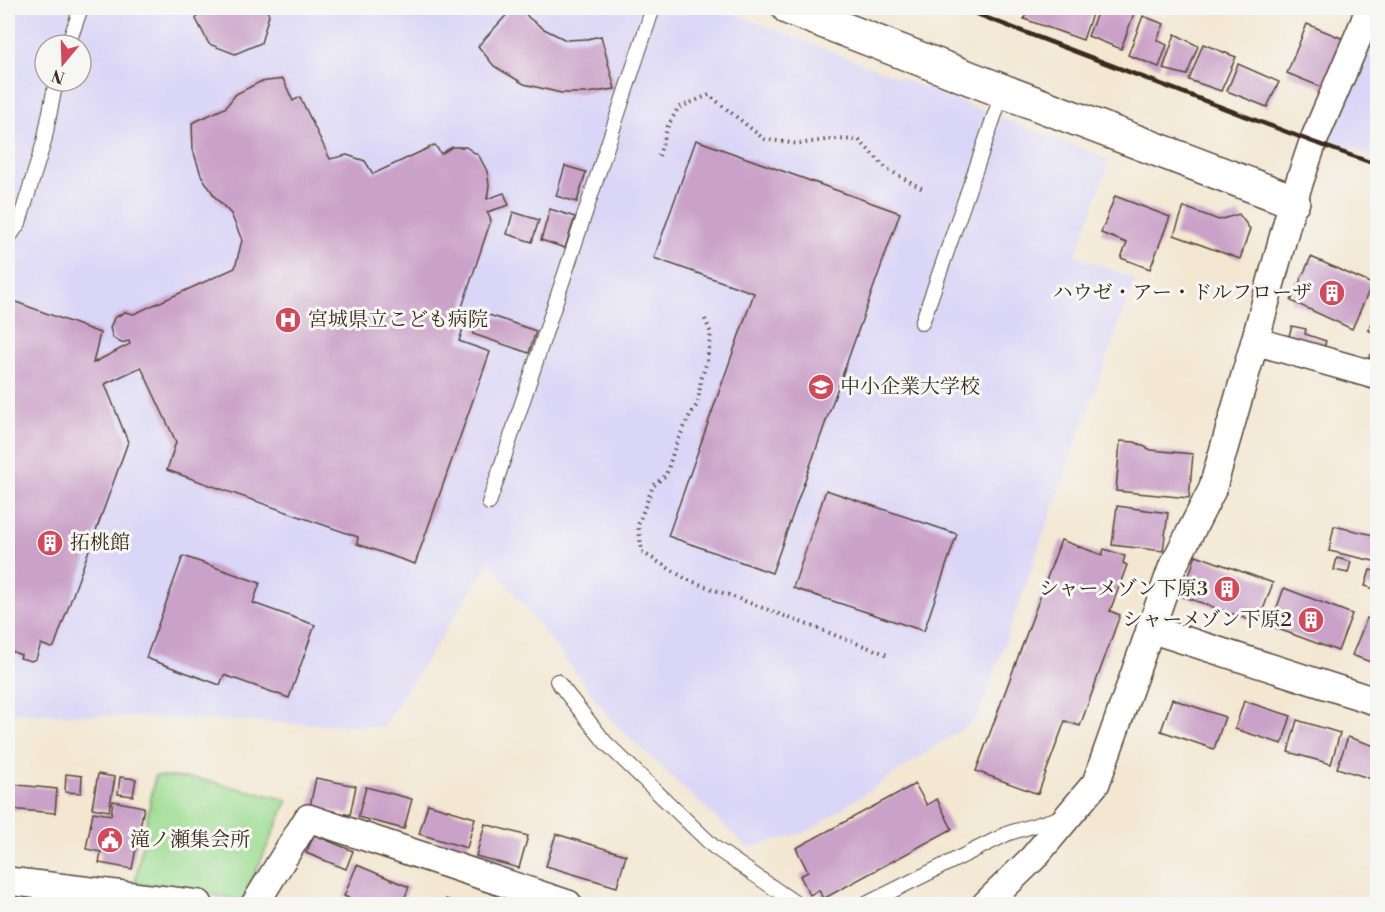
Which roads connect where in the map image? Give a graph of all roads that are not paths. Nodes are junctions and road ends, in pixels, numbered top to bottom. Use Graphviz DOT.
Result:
graph roads {
  1 [pos="81,8"];
  2 [pos="654,8"];
  3 [pos="789,8"];
  4 [pos="1369,8"];
  5 [pos="72,33"];
  6 [pos="1003,91"];
  7 [pos="54,93"];
  8 [pos="1293,201"];
  9 [pos="8,239"];
  10 [pos="922,324"];
  11 [pos="1255,340"];
  12 [pos="1377,376"];
  13 [pos="489,503"];
  14 [pos="1150,629"];
  15 [pos="557,681"];
  16 [pos="1377,702"];
  17 [pos="1070,814"];
  18 [pos="8,881"];
  19 [pos="199,904"];
  20 [pos="255,904"];
  21 [pos="568,904"];
  22 [pos="797,904"];
  23 [pos="866,904"];
  24 [pos="986,904"];
  1 -- 5 [label="lane"];
  2 -- 13 [label="lane"];
  3 -- 6 [label="street"];
  4 -- 8 [label="street"];
  6 -- 8 [label="street"];
  6 -- 10 [label="lane"];
  7 -- 9 [label="lane"];
  8 -- 11 [label="street"];
  11 -- 12 [label="street"];
  11 -- 14 [label="street"];
  14 -- 16 [label="street"];
  14 -- 17 [label="street"];
  15 -- 22 [label="lane"];
  17 -- 23 [label="lane"];
  17 -- 24 [label="street"];
  18 -- 19 [label="street"];
  20 -- 21 [label="street"];
}
